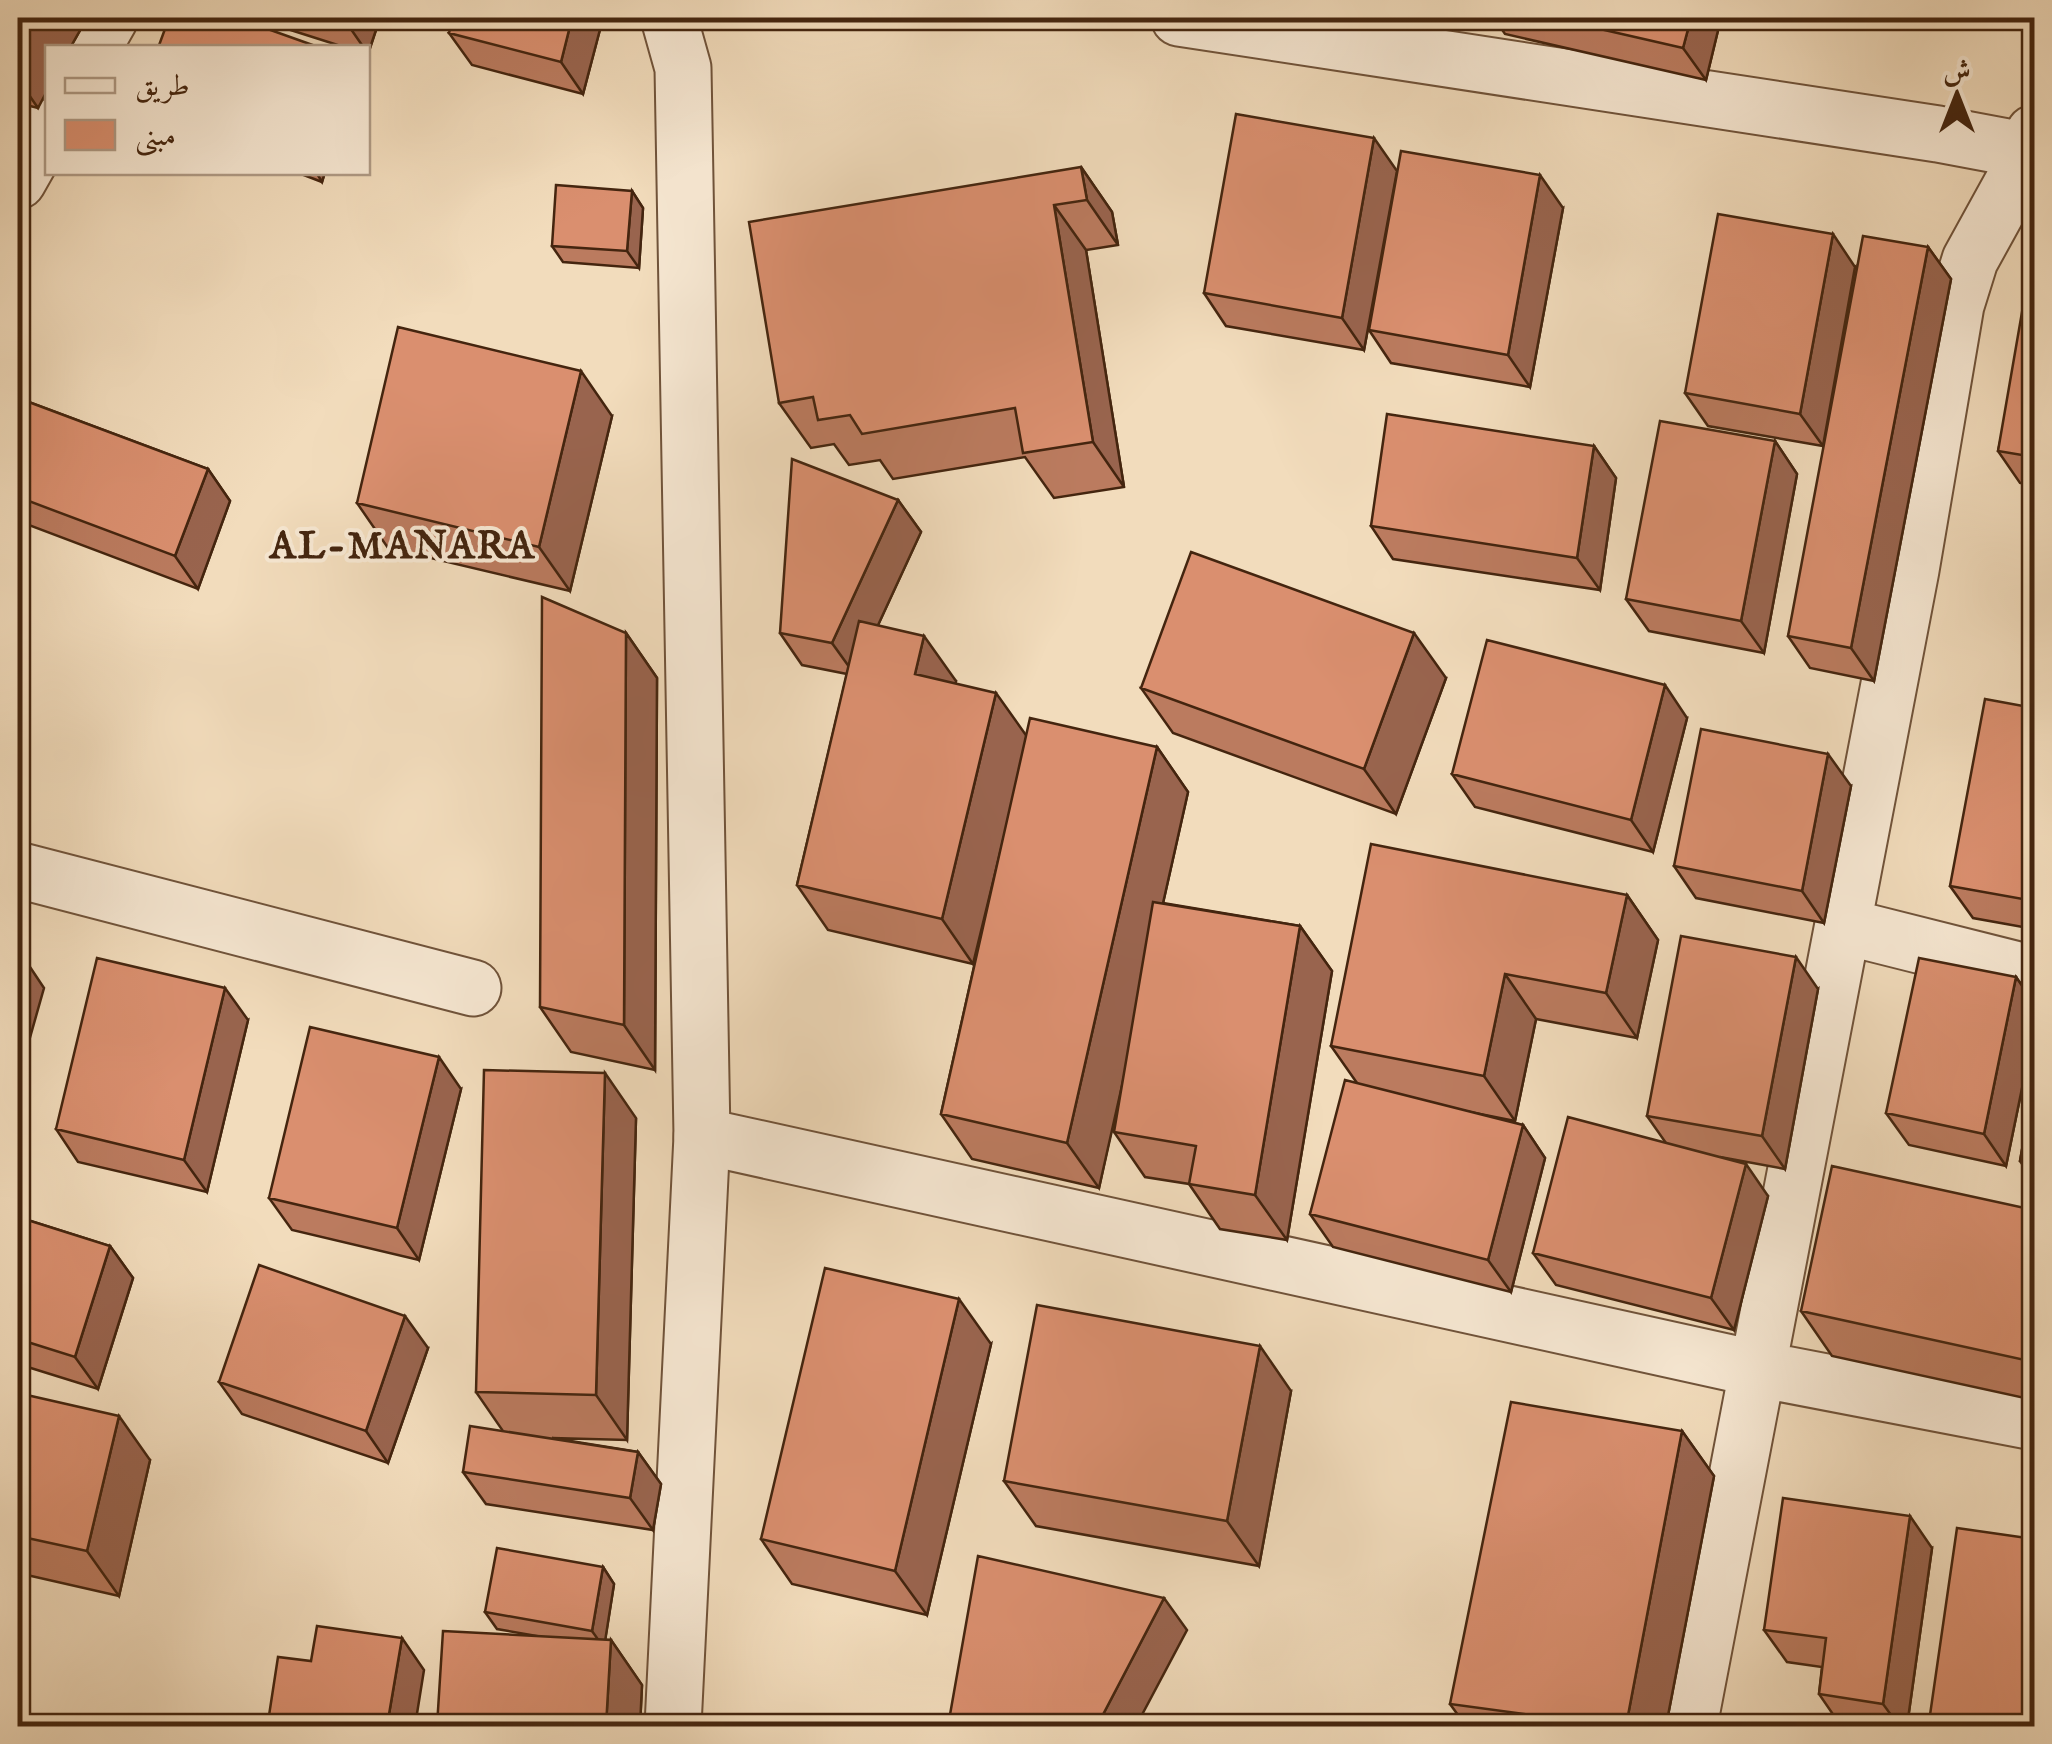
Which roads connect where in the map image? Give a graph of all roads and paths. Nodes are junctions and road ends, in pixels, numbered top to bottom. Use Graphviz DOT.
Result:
graph roads {
  1 [pos="110,18"];
  2 [pos="669,18"];
  3 [pos="1179,18"];
  4 [pos="95,45"];
  5 [pos="45,133"];
  6 [pos="2033,146"];
  7 [pos="18,181"];
  8 [pos="18,870"];
  9 [pos="1843,926"];
  10 [pos="2034,974"];
  11 [pos="473,988"];
  12 [pos="702,1136"];
  13 [pos="1758,1369"];
  14 [pos="2034,1422"];
  15 [pos="673,1726"];
  16 [pos="1689,1726"];
  1 -- 4 [label="street"];
  2 -- 12 [label="street"];
  3 -- 6 [label="street"];
  5 -- 7 [label="street"];
  6 -- 9 [label="street"];
  8 -- 11 [label="street"];
  9 -- 10 [label="street"];
  9 -- 13 [label="street"];
  12 -- 13 [label="street"];
  12 -- 15 [label="street"];
  13 -- 14 [label="street"];
  13 -- 16 [label="street"];
}
